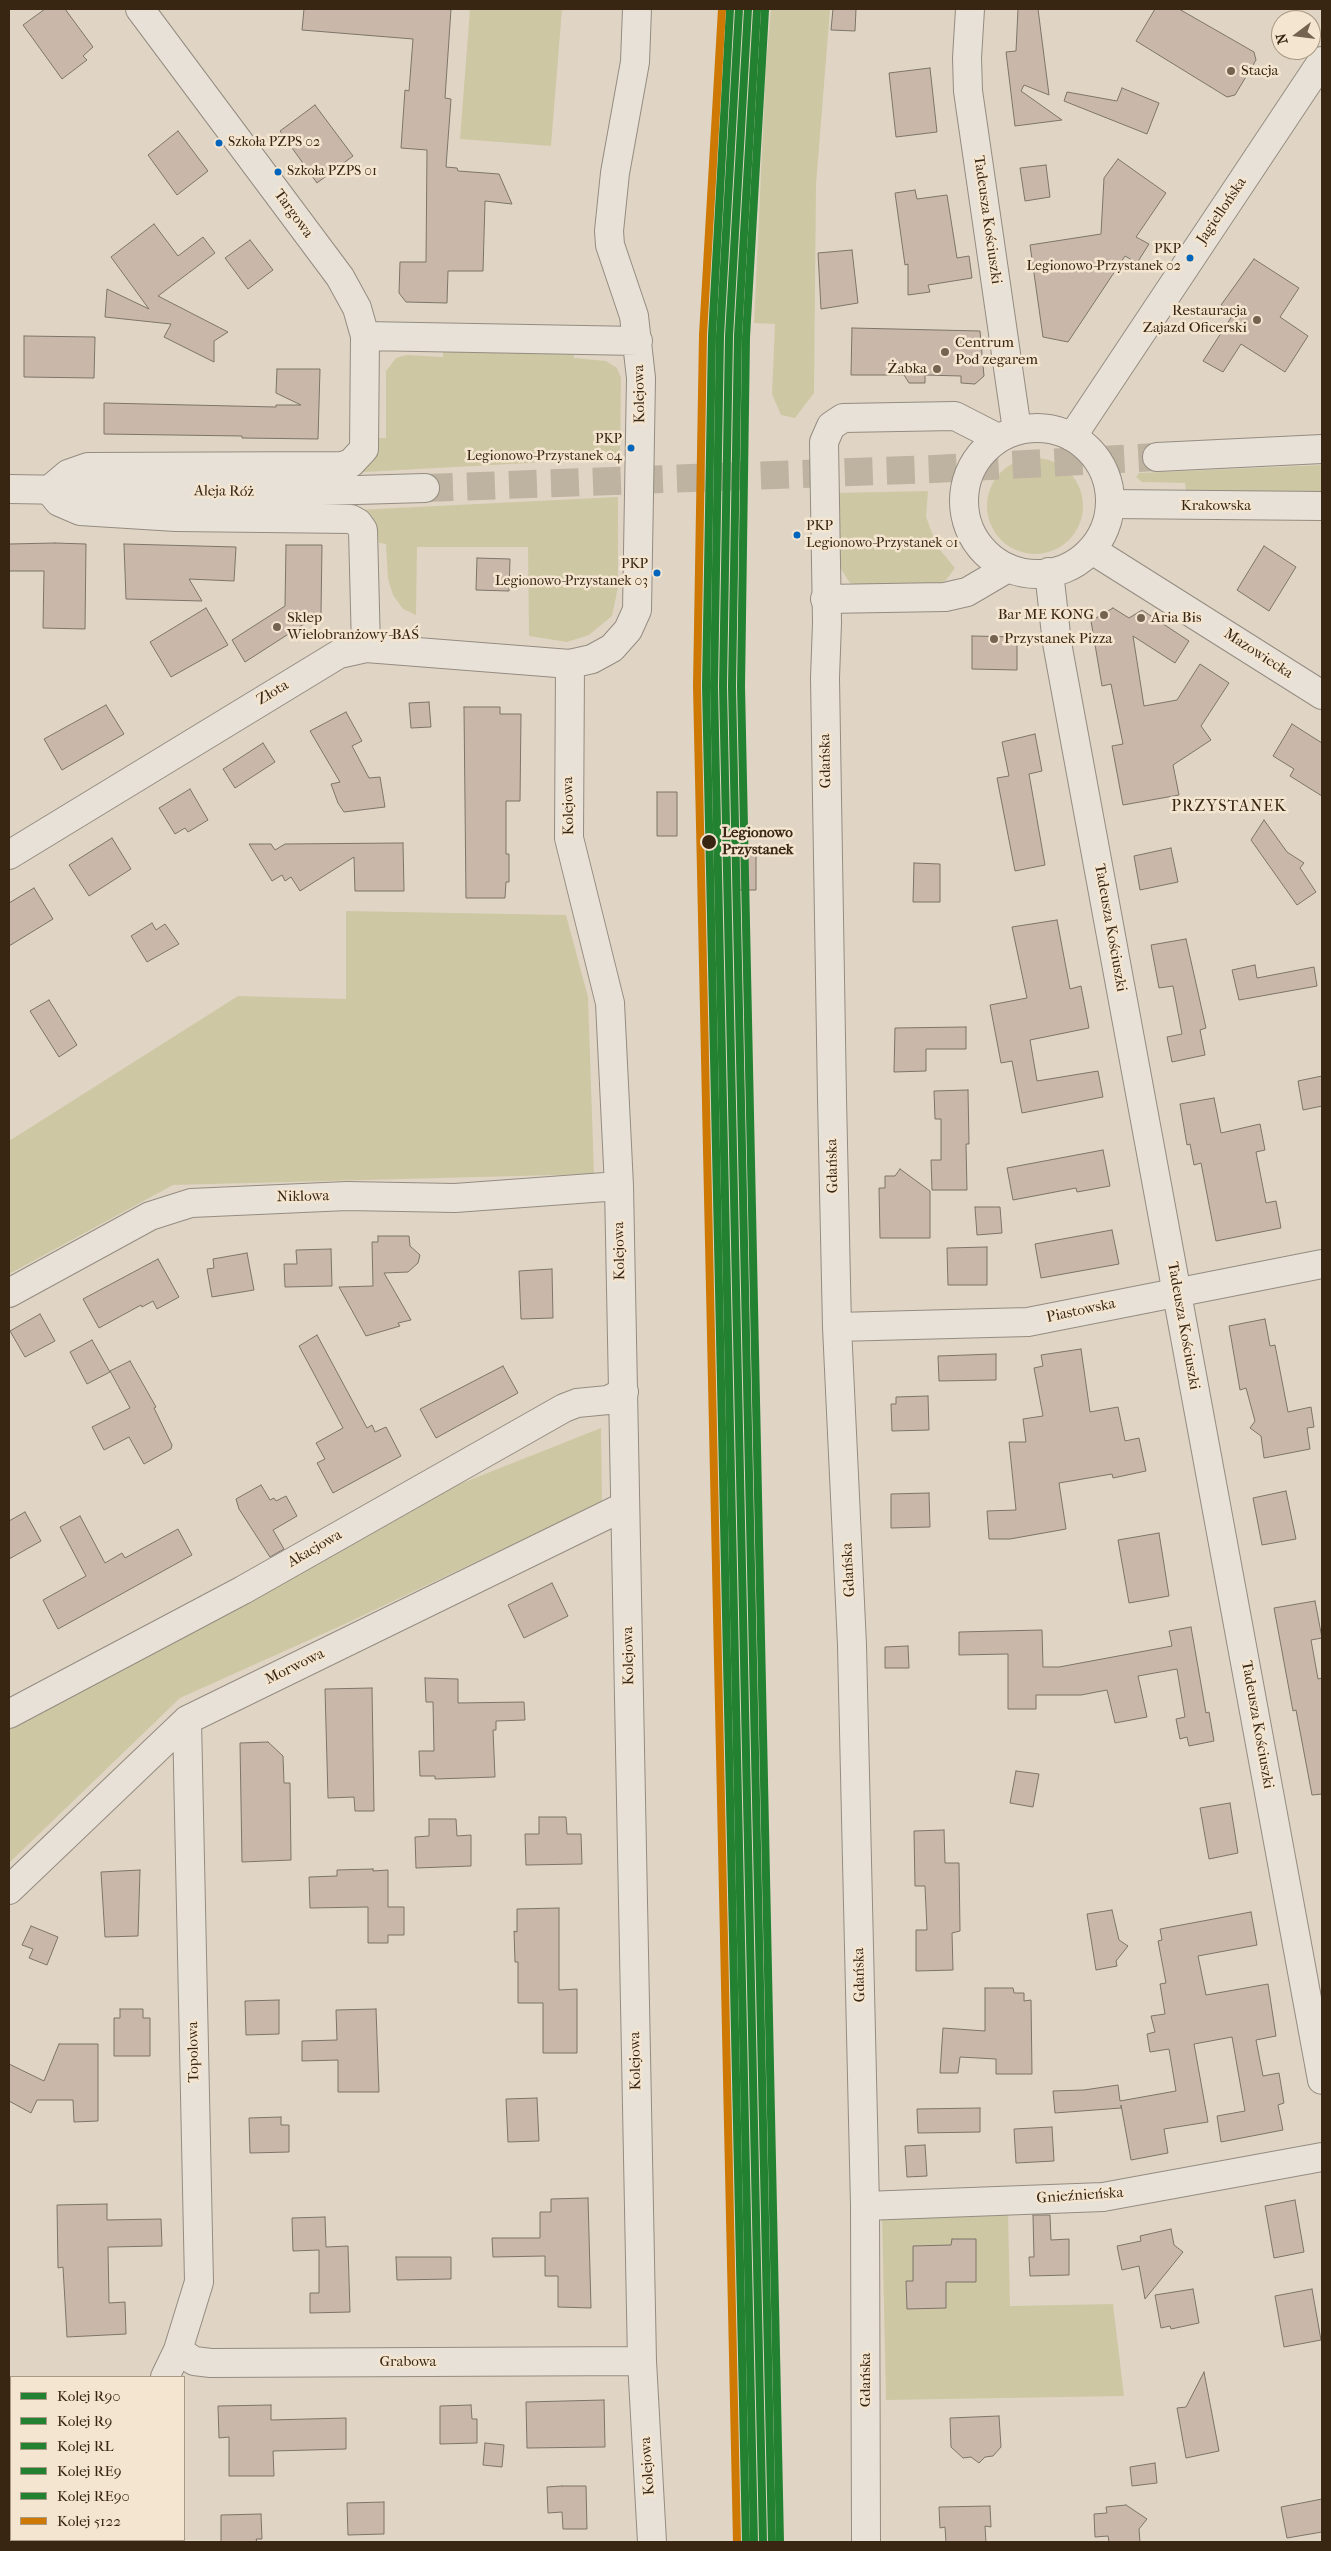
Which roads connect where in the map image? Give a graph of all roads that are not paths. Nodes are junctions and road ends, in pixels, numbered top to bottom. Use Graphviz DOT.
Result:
graph roads {
  1 [pos="140,9"];
  2 [pos="637,9"];
  3 [pos="970,9"];
  4 [pos="1322,61"];
  5 [pos="365,336"];
  6 [pos="638,340"];
  7 [pos="1008,434"];
  8 [pos="1072,436"];
  9 [pos="364,449"];
  10 [pos="1322,449"];
  11 [pos="1157,457"];
  12 [pos="9,489"];
  13 [pos="413,489"];
  14 [pos="49,490"];
  15 [pos="1110,504"];
  16 [pos="1322,506"];
  17 [pos="1092,550"];
  18 [pos="1008,568"];
  19 [pos="1049,572"];
  20 [pos="825,599"];
  21 [pos="366,648"];
  22 [pos="570,664"];
  23 [pos="1322,695"];
  24 [pos="9,855"];
  25 [pos="619,1186"];
  26 [pos="1322,1264"];
  27 [pos="1177,1291"];
  28 [pos="9,1293"];
  29 [pos="837,1327"];
  30 [pos="624,1392"];
  31 [pos="626,1506"];
  32 [pos="9,1714"];
  33 [pos="187,1720"];
  34 [pos="9,1890"];
  35 [pos="1322,2080"];
  36 [pos="1322,2157"];
  37 [pos="865,2206"];
  38 [pos="178,2350"];
  39 [pos="642,2361"];
  40 [pos="165,2376"];
  41 [pos="652,2542"];
  42 [pos="866,2542"];
  1 -- 5 [label="street, Targowa"];
  2 -- 6 [label="street, Kolejowa"];
  3 -- 7 [label="street, Tadeusza Kościuszki"];
  4 -- 8 [label="street, Jagiellońska"];
  5 -- 6 [label="street"];
  5 -- 9 [label="street, Targowa"];
  6 -- 22 [label="street, Kolejowa"];
  7 -- 8 [label="street"];
  7 -- 18 [label="street"];
  7 -- 20 [label="street, Gdańska"];
  8 -- 15 [label="street"];
  9 -- 14 [label="street, Aleja Róż"];
  10 -- 11 [label="street"];
  12 -- 14 [label="street, Aleja Róż"];
  13 -- 14 [label="street, Aleja Róż"];
  14 -- 21 [label="street, Aleja Róż"];
  15 -- 16 [label="street, Krakowska"];
  15 -- 17 [label="street"];
  17 -- 19 [label="street"];
  17 -- 23 [label="street, Mazowiecka"];
  18 -- 19 [label="street"];
  18 -- 20 [label="street"];
  19 -- 27 [label="street, Tadeusza Kościuszki"];
  20 -- 29 [label="street, Gdańska"];
  21 -- 22 [label="street, Złota"];
  21 -- 24 [label="street, Złota"];
  22 -- 25 [label="street, Kolejowa"];
  25 -- 28 [label="street, Niklowa"];
  25 -- 30 [label="street, Kolejowa"];
  26 -- 27 [label="street, Piastowska"];
  27 -- 29 [label="street, Piastowska"];
  27 -- 35 [label="street, Tadeusza Kościuszki"];
  29 -- 37 [label="street, Gdańska"];
  30 -- 31 [label="street, Kolejowa"];
  30 -- 32 [label="street, Akacjowa"];
  31 -- 33 [label="street, Morwowa"];
  31 -- 39 [label="street, Kolejowa"];
  33 -- 34 [label="street, Morwowa"];
  33 -- 38 [label="street, Topolowa"];
  36 -- 37 [label="street, Gnieźnieńska"];
  37 -- 42 [label="street, Gdańska"];
  38 -- 39 [label="street, Grabowa"];
  38 -- 40 [label="street, Topolowa"];
  39 -- 41 [label="street, Kolejowa"];
}
